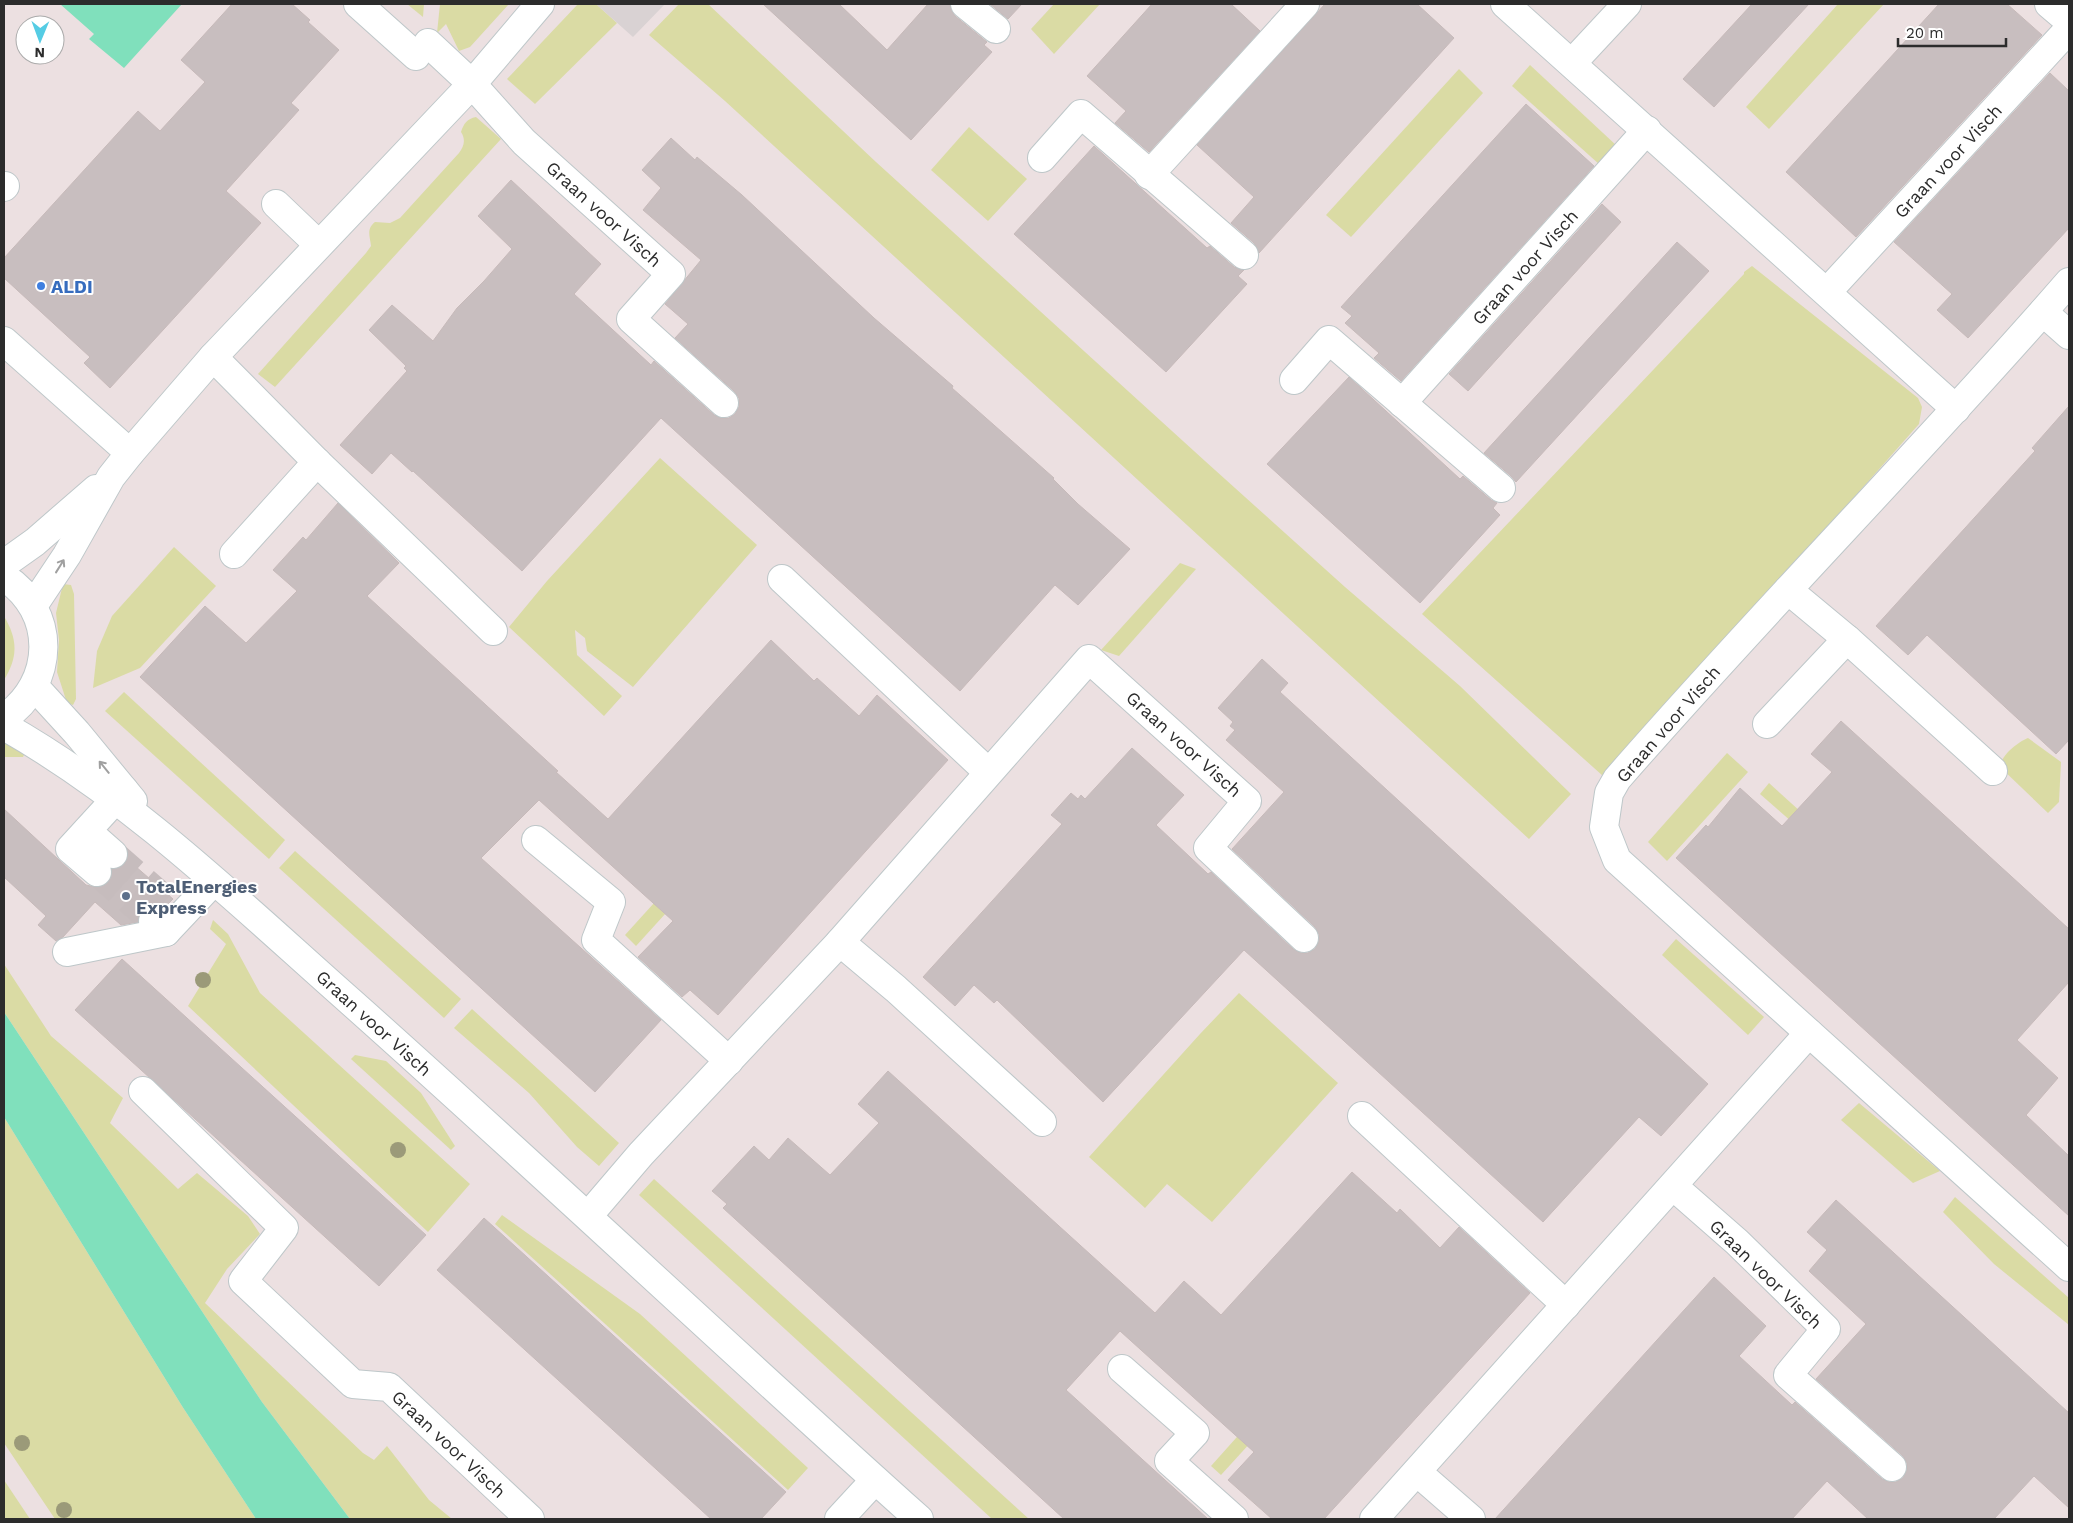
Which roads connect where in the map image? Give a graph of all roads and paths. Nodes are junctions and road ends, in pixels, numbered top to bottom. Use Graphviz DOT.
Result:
graph roads {
  1 [pos="358,4"];
  2 [pos="540,4"];
  3 [pos="965,4"];
  4 [pos="1306,4"];
  5 [pos="1505,4"];
  6 [pos="1627,4"];
  7 [pos="2049,4"];
  8 [pos="2069,21"];
  9 [pos="996,29"];
  10 [pos="2069,29"];
  11 [pos="1572,64"];
  12 [pos="472,84"];
  13 [pos="1647,130"];
  14 [pos="1042,158"];
  15 [pos="1149,175"];
  16 [pos="276,204"];
  17 [pos="318,244"];
  18 [pos="1244,255"];
  19 [pos="2069,282"];
  20 [pos="1827,292"];
  21 [pos="2043,312"];
  22 [pos="2069,335"];
  23 [pos="4,341"];
  24 [pos="213,357"];
  25 [pos="1294,380"];
  26 [pos="724,403"];
  27 [pos="1402,403"];
  28 [pos="1956,409"];
  29 [pos="130,453"];
  30 [pos="317,462"];
  31 [pos="111,476"];
  32 [pos="1501,488"];
  33 [pos="234,554"];
  34 [pos="4,564"];
  35 [pos="4,577"];
  36 [pos="782,579"];
  37 [pos="1788,590"];
  38 [pos="33,606"];
  39 [pos="493,631"];
  40 [pos="1846,639"];
  41 [pos="34,686"];
  42 [pos="4,718"];
  43 [pos="1767,724"];
  44 [pos="4,726"];
  45 [pos="1993,771"];
  46 [pos="988,772"];
  47 [pos="119,795"];
  48 [pos="536,840"];
  49 [pos="105,863"];
  50 [pos="214,881"];
  51 [pos="1304,938"];
  52 [pos="840,942"];
  53 [pos="67,952"];
  54 [pos="1810,1033"];
  55 [pos="729,1061"];
  56 [pos="143,1091"];
  57 [pos="1362,1116"];
  58 [pos="1042,1122"];
  59 [pos="1673,1186"];
  60 [pos="588,1216"];
  61 [pos="2069,1267"];
  62 [pos="1566,1305"];
  63 [pos="1122,1369"];
  64 [pos="1892,1467"];
  65 [pos="1417,1472"];
  66 [pos="874,1480"];
  67 [pos="530,1519"];
  68 [pos="839,1519"];
  69 [pos="918,1519"];
  70 [pos="1234,1519"];
  71 [pos="1374,1519"];
  72 [pos="1471,1519"];
  1 -- 12 [label="street, Graan voor Visch"];
  2 -- 12 [label="street"];
  3 -- 9 [label="street"];
  4 -- 15 [label="street"];
  5 -- 11 [label="street"];
  6 -- 11 [label="street"];
  7 -- 8 [label="street"];
  10 -- 20 [label="street, Graan voor Visch"];
  11 -- 13 [label="street"];
  12 -- 17 [label="street"];
  12 -- 26 [label="street, Graan voor Visch"];
  13 -- 20 [label="street"];
  13 -- 27 [label="street, Graan voor Visch"];
  14 -- 15 [label="street"];
  15 -- 18 [label="street"];
  16 -- 17 [label="street"];
  17 -- 24 [label="street"];
  19 -- 21 [label="street, Graan voor Visch"];
  20 -- 28 [label="street"];
  21 -- 22 [label="street"];
  21 -- 28 [label="street, Graan voor Visch"];
  23 -- 29 [label="street"];
  24 -- 29 [label="street"];
  24 -- 30 [label="street"];
  25 -- 27 [label="street"];
  27 -- 32 [label="street"];
  28 -- 37 [label="street, Graan voor Visch"];
  29 -- 31 [label="street"];
  30 -- 33 [label="street"];
  30 -- 39 [label="street"];
  31 -- 34 [label="street"];
  38 -- 31 [label="street, one-way"];
  35 -- 38 [label="street"];
  36 -- 46 [label="street"];
  37 -- 40 [label="street"];
  37 -- 54 [label="street, Graan voor Visch"];
  38 -- 41 [label="street"];
  40 -- 43 [label="street"];
  40 -- 45 [label="street"];
  41 -- 42 [label="street"];
  47 -- 41 [label="street, Graan voor Visch, one-way"];
  44 -- 47 [label="street, Graan voor Visch"];
  46 -- 51 [label="street, Graan voor Visch"];
  46 -- 52 [label="street, Graan voor Visch"];
  47 -- 49 [label="street"];
  47 -- 50 [label="street, Graan voor Visch"];
  48 -- 55 [label="street"];
  50 -- 53 [label="street"];
  50 -- 60 [label="street, Graan voor Visch"];
  52 -- 55 [label="street, Graan voor Visch"];
  52 -- 58 [label="street"];
  54 -- 59 [label="street"];
  54 -- 61 [label="street, Graan voor Visch"];
  55 -- 60 [label="street, Graan voor Visch"];
  56 -- 67 [label="street, Graan voor Visch"];
  57 -- 62 [label="street"];
  59 -- 62 [label="street"];
  59 -- 64 [label="street, Graan voor Visch"];
  60 -- 66 [label="street, Graan voor Visch"];
  62 -- 65 [label="street"];
  63 -- 70 [label="street"];
  65 -- 71 [label="street"];
  65 -- 72 [label="street"];
  66 -- 68 [label="street"];
  66 -- 69 [label="street, Graan voor Visch"];
}
